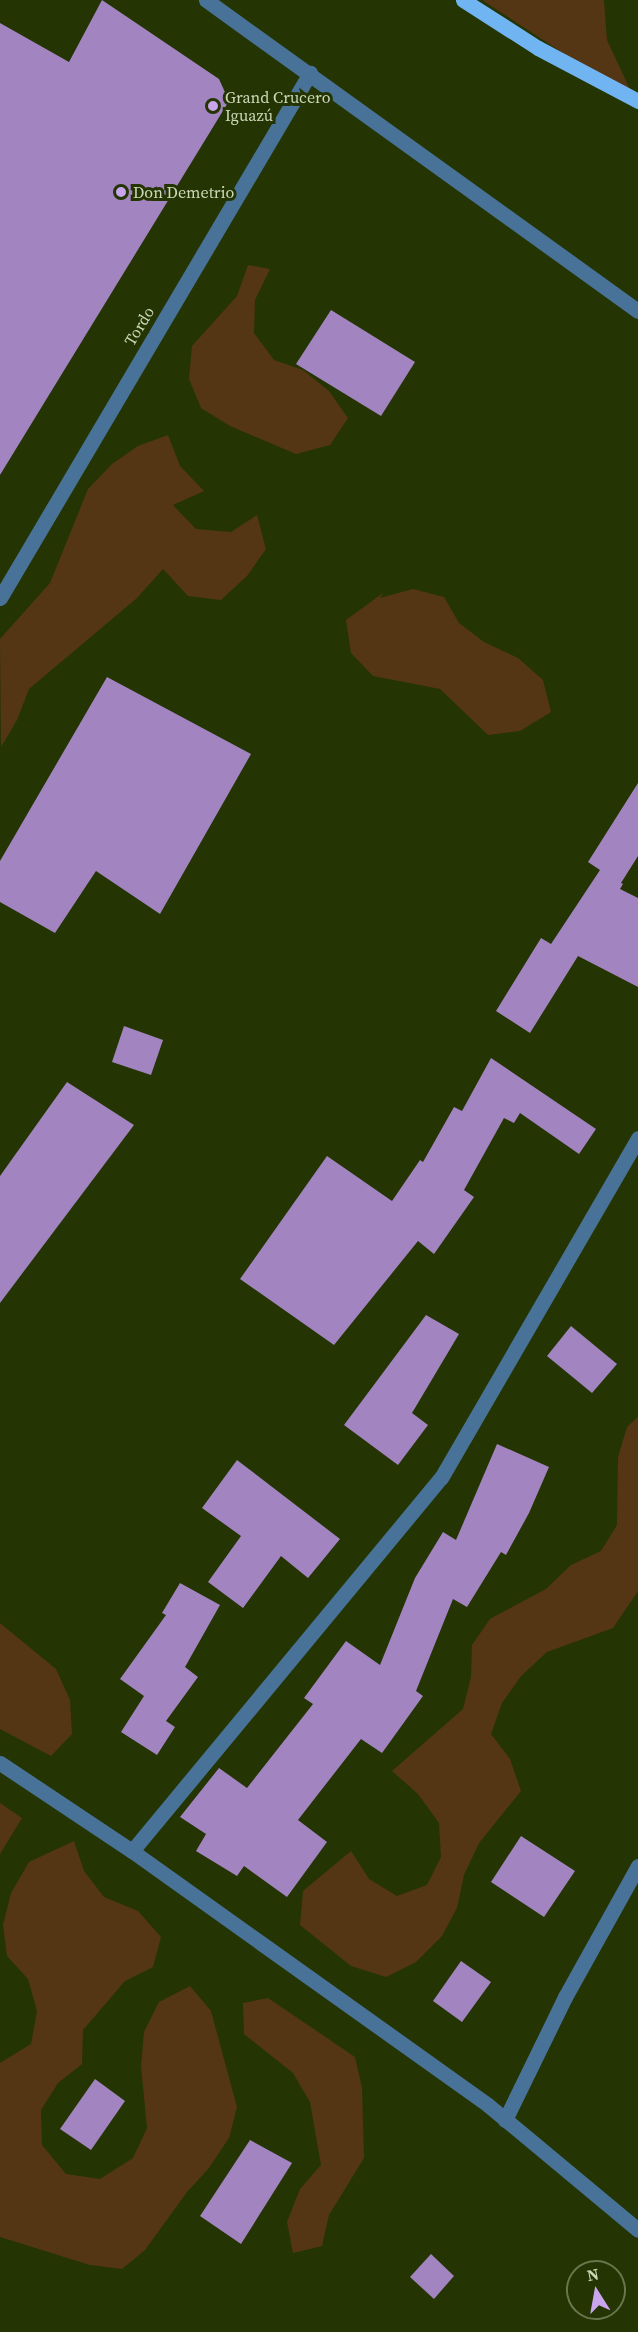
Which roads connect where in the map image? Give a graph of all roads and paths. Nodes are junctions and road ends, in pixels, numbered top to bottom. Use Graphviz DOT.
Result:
graph roads {
  1 [pos="206,0"];
  2 [pos="463,0"];
  3 [pos="310,73"];
  4 [pos="638,101"];
  5 [pos="638,311"];
  6 [pos="0,598"];
  7 [pos="638,1138"];
  8 [pos="0,1762"];
  9 [pos="132,1851"];
  10 [pos="638,1866"];
  11 [pos="506,2120"];
  12 [pos="638,2230"];
  1 -- 3 [label="street"];
  2 -- 4 [label="main road"];
  3 -- 5 [label="street"];
  3 -- 6 [label="street, Tordo"];
  7 -- 9 [label="street"];
  8 -- 9 [label="street"];
  9 -- 11 [label="street"];
  10 -- 11 [label="street"];
  11 -- 12 [label="street"];
}
